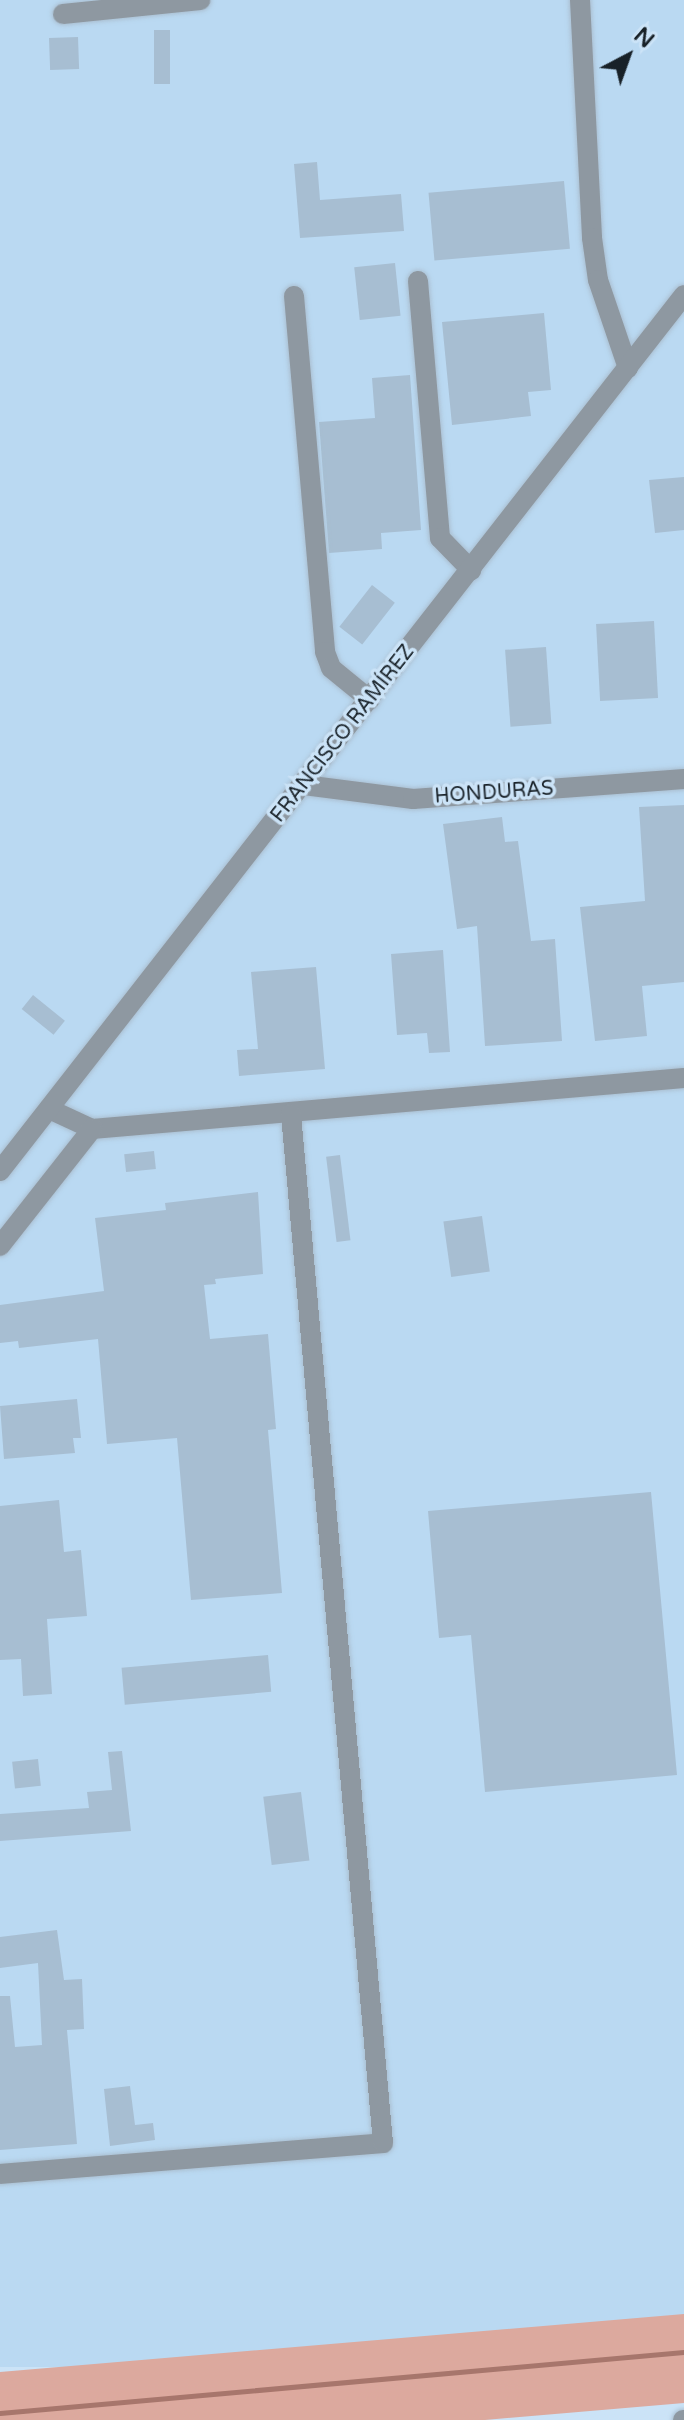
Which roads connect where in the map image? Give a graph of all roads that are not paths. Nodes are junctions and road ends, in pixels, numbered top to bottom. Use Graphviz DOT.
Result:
graph roads {
  1 [pos="200,0"];
  2 [pos="580,0"];
  3 [pos="63,14"];
  4 [pos="418,281"];
  5 [pos="684,295"];
  6 [pos="294,296"];
  7 [pos="628,368"];
  8 [pos="471,570"];
  9 [pos="370,700"];
  10 [pos="684,779"];
  11 [pos="304,785"];
  12 [pos="684,1078"];
  13 [pos="49,1109"];
  14 [pos="291,1114"];
  15 [pos="92,1129"];
  16 [pos="0,1171"];
  17 [pos="0,1246"];
  18 [pos="0,2174"];
  1 -- 3 [label="street"];
  2 -- 7 [label="street"];
  4 -- 8 [label="street"];
  5 -- 7 [label="street, FRANCISCO RAMÍREZ"];
  6 -- 9 [label="street"];
  7 -- 8 [label="street, FRANCISCO RAMÍREZ"];
  8 -- 9 [label="street, FRANCISCO RAMÍREZ"];
  9 -- 11 [label="street, FRANCISCO RAMÍREZ"];
  10 -- 11 [label="street, HONDURAS"];
  11 -- 13 [label="street, FRANCISCO RAMÍREZ"];
  12 -- 14 [label="street"];
  13 -- 15 [label="street"];
  13 -- 16 [label="street, FRANCISCO RAMÍREZ"];
  14 -- 15 [label="street"];
  14 -- 18 [label="street"];
  15 -- 17 [label="street"];
}
